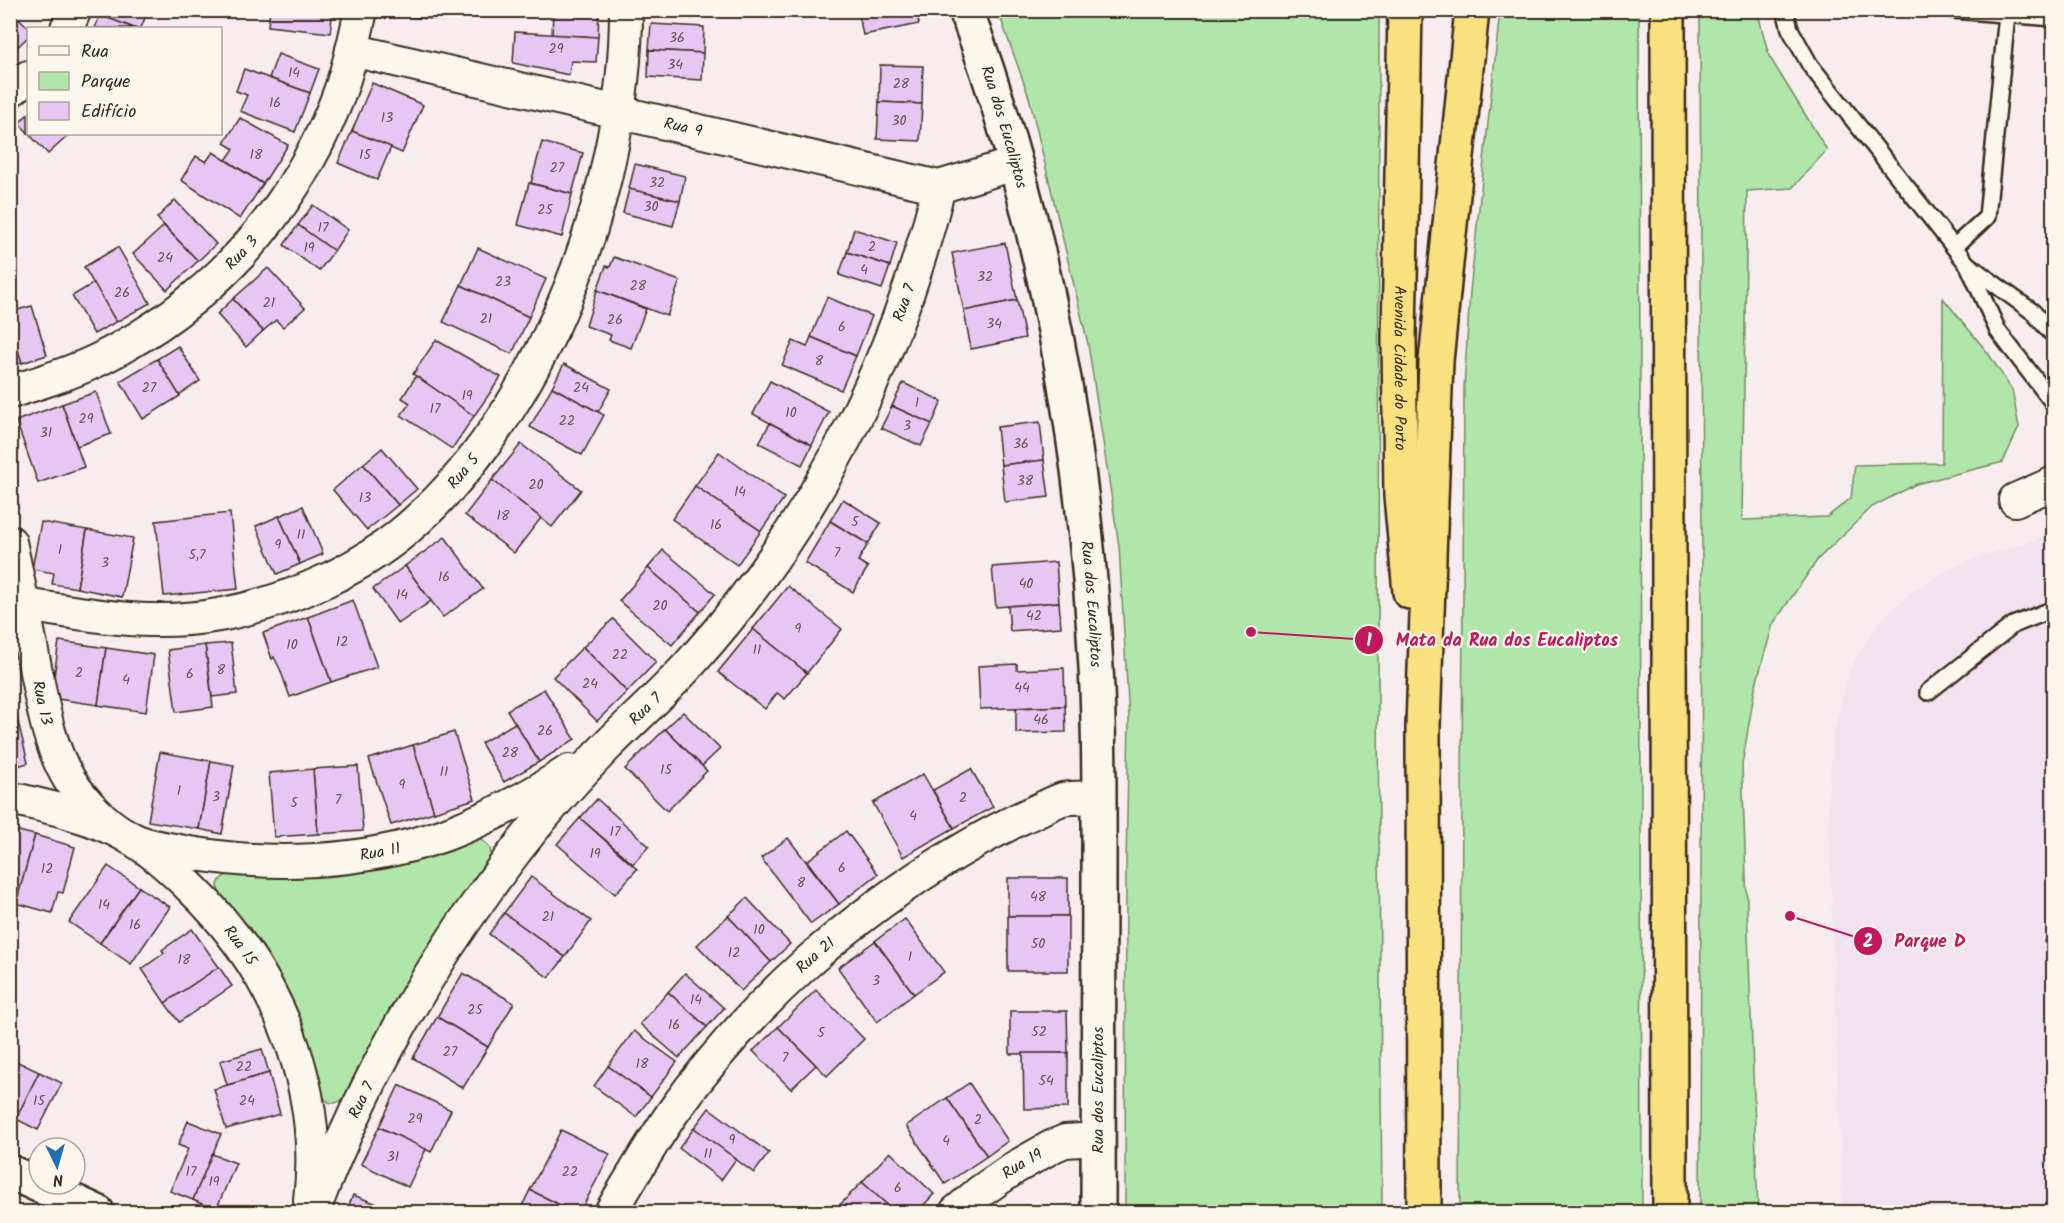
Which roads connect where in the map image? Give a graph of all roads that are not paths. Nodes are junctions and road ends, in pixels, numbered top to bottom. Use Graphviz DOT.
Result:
graph roads {
  1 [pos="75,10"];
  2 [pos="361,10"];
  3 [pos="626,10"];
  4 [pos="966,10"];
  5 [pos="1405,10"];
  6 [pos="1472,10"];
  7 [pos="1668,10"];
  8 [pos="1785,10"];
  9 [pos="1953,10"];
  10 [pos="2007,14"];
  11 [pos="2054,18"];
  12 [pos="67,27"];
  13 [pos="352,50"];
  14 [pos="27,78"];
  15 [pos="10,91"];
  16 [pos="617,112"];
  17 [pos="1014,164"];
  18 [pos="939,188"];
  19 [pos="1954,247"];
  20 [pos="1968,265"];
  21 [pos="2054,336"];
  22 [pos="10,392"];
  23 [pos="2054,404"];
  24 [pos="2054,483"];
  25 [pos="2015,500"];
  26 [pos="10,542"];
  27 [pos="17,604"];
  28 [pos="2054,609"];
  29 [pos="1928,692"];
  30 [pos="1423,726"];
  31 [pos="609,744"];
  32 [pos="1099,797"];
  33 [pos="10,798"];
  34 [pos="128,837"];
  35 [pos="1098,1139"];
  36 [pos="10,1172"];
  37 [pos="97,1212"];
  38 [pos="308,1212"];
  39 [pos="313,1212"];
  40 [pos="611,1212"];
  41 [pos="956,1212"];
  42 [pos="1098,1212"];
  43 [pos="1424,1212"];
  44 [pos="1670,1212"];
  1 -- 12 [label="street"];
  2 -- 13 [label="street, Rua 3"];
  3 -- 16 [label="street, Rua 5"];
  4 -- 17 [label="street, Rua dos Eucaliptos"];
  5 -- 30 [label="highway, Avenida Cidade do Porto"];
  6 -- 30 [label="highway"];
  7 -- 44 [label="highway"];
  8 -- 19 [label="lane"];
  9 -- 10 [label="lane"];
  10 -- 11 [label="lane"];
  10 -- 19 [label="lane"];
  13 -- 16 [label="street, Rua 9"];
  13 -- 22 [label="street, Rua 3"];
  14 -- 15 [label="street"];
  16 -- 18 [label="street, Rua 9"];
  16 -- 27 [label="street, Rua 5"];
  17 -- 18 [label="street"];
  17 -- 32 [label="street, Rua dos Eucaliptos"];
  18 -- 31 [label="street, Rua 7"];
  19 -- 20 [label="lane"];
  20 -- 21 [label="lane"];
  20 -- 23 [label="lane"];
  24 -- 25 [label="street"];
  26 -- 27 [label="street, Rua 13"];
  27 -- 34 [label="street, Rua 13"];
  28 -- 29 [label="lane"];
  30 -- 43 [label="highway"];
  31 -- 34 [label="street, Rua 11"];
  31 -- 39 [label="street, Rua 7"];
  32 -- 35 [label="street, Rua dos Eucaliptos"];
  32 -- 40 [label="street, Rua 21"];
  33 -- 34 [label="street, Rua 15"];
  34 -- 38 [label="street, Rua 15"];
  35 -- 41 [label="street, Rua 19"];
  35 -- 42 [label="street, Rua dos Eucaliptos"];
  36 -- 37 [label="street"];
}
